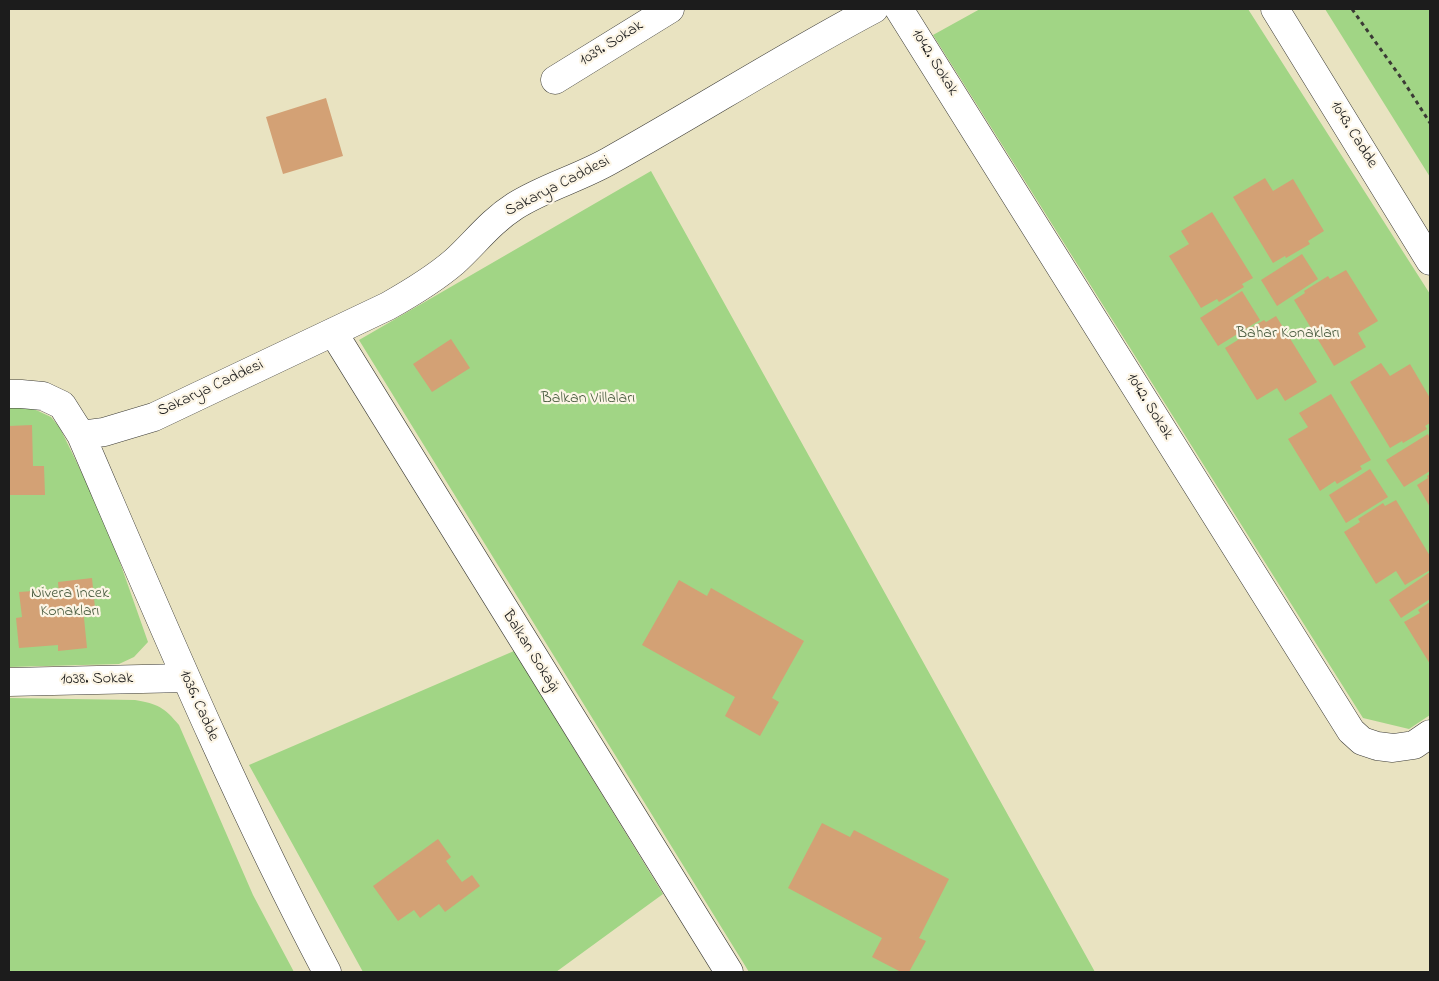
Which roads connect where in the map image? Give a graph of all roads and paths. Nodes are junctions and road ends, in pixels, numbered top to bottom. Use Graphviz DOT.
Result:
graph roads {
  1 [pos="670,9"];
  2 [pos="874,9"];
  3 [pos="899,9"];
  4 [pos="1276,9"];
  5 [pos="1352,9"];
  6 [pos="555,80"];
  7 [pos="1430,123"];
  8 [pos="1430,261"];
  9 [pos="333,332"];
  10 [pos="9,394"];
  11 [pos="81,435"];
  12 [pos="186,678"];
  13 [pos="9,682"];
  14 [pos="1430,734"];
  15 [pos="327,972"];
  16 [pos="729,972"];
  1 -- 6 [label="street, 1039. Sokak"];
  2 -- 9 [label="street, Sakarya Caddesi"];
  3 -- 14 [label="street, 1042. Sokak"];
  4 -- 8 [label="street, 1043. Cadde"];
  5 -- 7 [label="path"];
  9 -- 11 [label="street, Sakarya Caddesi"];
  9 -- 16 [label="street, Balkan Sokağı"];
  10 -- 11 [label="street"];
  11 -- 12 [label="street, 1036. Cadde"];
  12 -- 13 [label="street, 1038. Sokak"];
  12 -- 15 [label="street, 1036. Cadde"];
}
